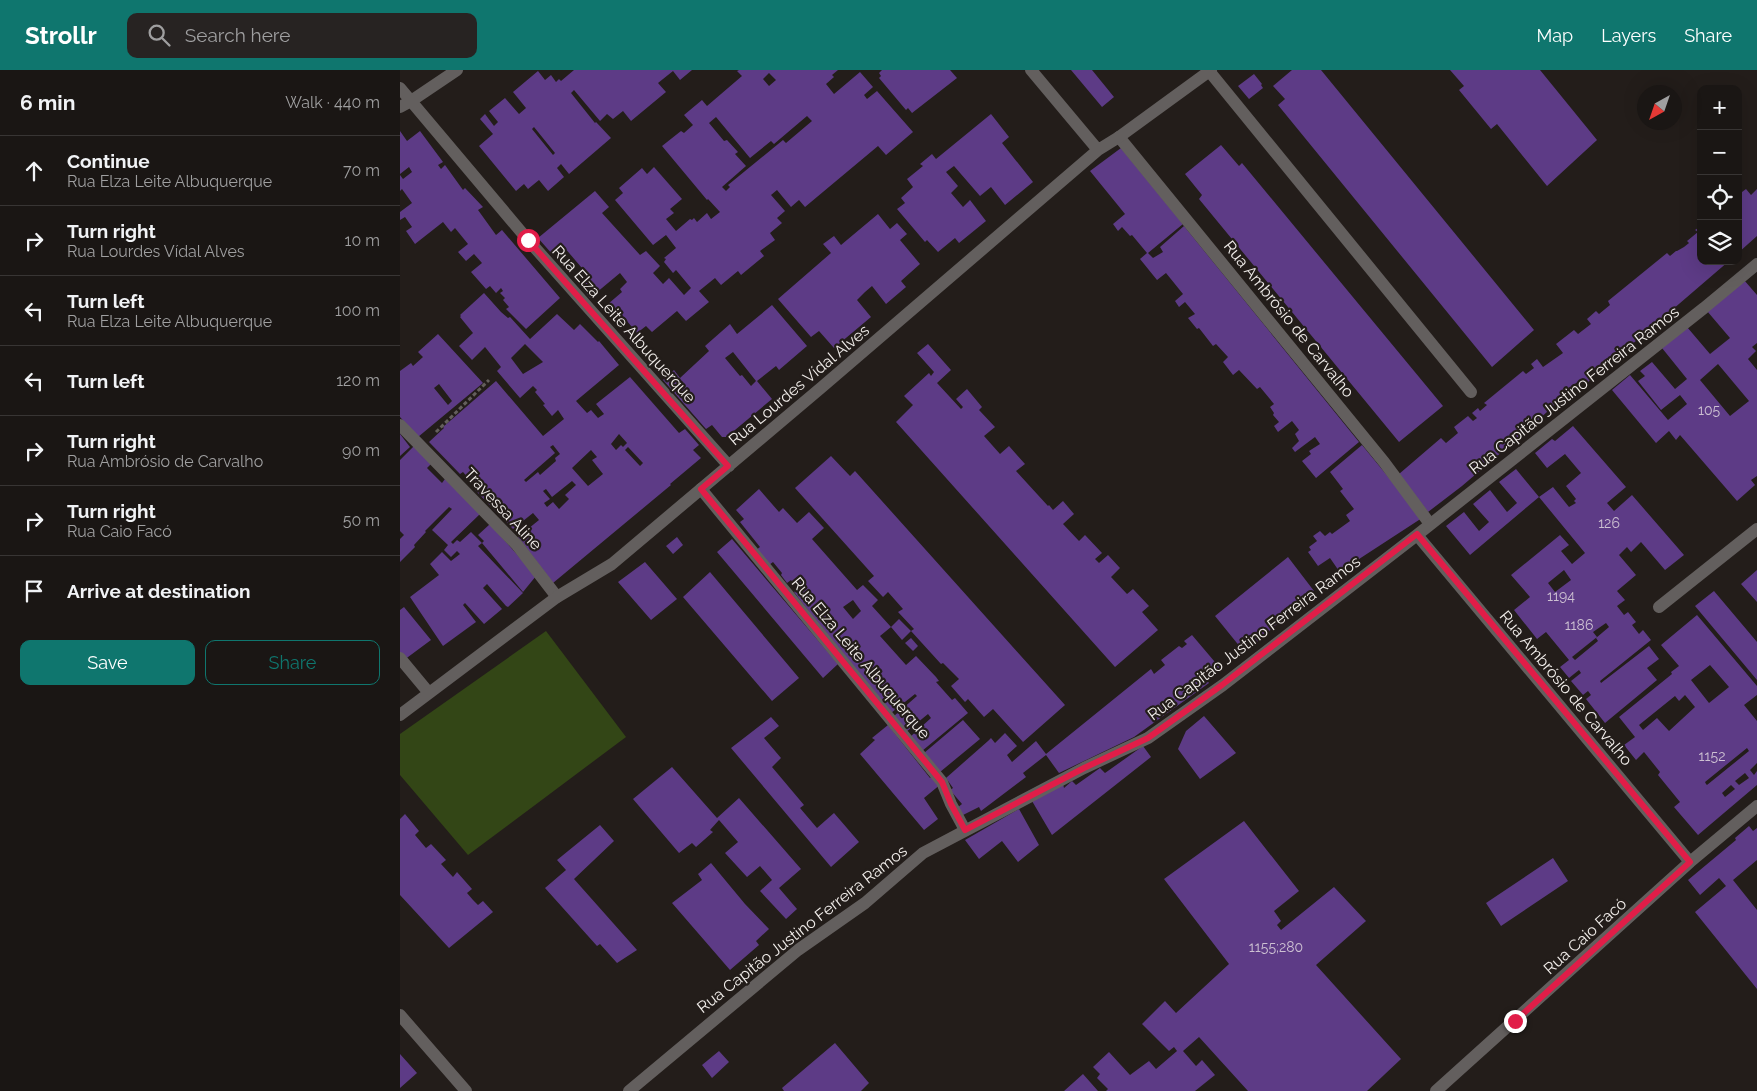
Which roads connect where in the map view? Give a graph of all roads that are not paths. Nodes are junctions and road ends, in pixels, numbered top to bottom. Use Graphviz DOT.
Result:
graph roads {
  1 [pos="457,70"];
  2 [pos="1031,70"];
  3 [pos="1210,71"];
  4 [pos="400,88"];
  5 [pos="406,104"];
  6 [pos="1119,137"];
  7 [pos="1098,150"];
  8 [pos="1757,264"];
  9 [pos="1471,392"];
  10 [pos="400,425"];
  11 [pos="728,466"];
  12 [pos="701,489"];
  13 [pos="1430,524"];
  14 [pos="1757,529"];
  15 [pos="1417,534"];
  16 [pos="557,597"];
  17 [pos="1659,607"];
  18 [pos="400,658"];
  19 [pos="429,693"];
  20 [pos="400,715"];
  21 [pos="1757,806"];
  22 [pos="965,830"];
  23 [pos="1690,862"];
  24 [pos="400,1015"];
  25 [pos="466,1091"];
  26 [pos="628,1091"];
  27 [pos="1436,1091"];
  1 -- 5 [label="street"];
  2 -- 7 [label="street"];
  3 -- 6 [label="street, Rua Lourdes Vídal Alves"];
  3 -- 9 [label="street"];
  4 -- 5 [label="street, Rua Elza Leite Albuquerque"];
  5 -- 11 [label="street, Rua Elza Leite Albuquerque"];
  6 -- 7 [label="street, Rua Lourdes Vídal Alves"];
  6 -- 13 [label="street, Rua Ambrósio de Carvalho"];
  7 -- 11 [label="street, Rua Lourdes Vídal Alves"];
  8 -- 13 [label="street, Rua Capitão Justino Ferreira Ramos"];
  10 -- 16 [label="street, Travessa Aline"];
  11 -- 12 [label="street, Rua Lourdes Vídal Alves"];
  12 -- 16 [label="street, Rua Lourdes Vídal Alves"];
  12 -- 22 [label="street, Rua Elza Leite Albuquerque"];
  13 -- 15 [label="street, Rua Capitão Justino Ferreira Ramos"];
  14 -- 17 [label="street"];
  15 -- 22 [label="street, Rua Capitão Justino Ferreira Ramos"];
  15 -- 23 [label="street, Rua Ambrósio de Carvalho"];
  16 -- 19 [label="street, Rua Lourdes Vídal Alves"];
  18 -- 19 [label="street"];
  19 -- 20 [label="street, Rua Lourdes Vídal Alves"];
  21 -- 23 [label="street, Rua Caio Facó"];
  22 -- 26 [label="street, Rua Capitão Justino Ferreira Ramos"];
  23 -- 27 [label="street, Rua Caio Facó"];
  24 -- 25 [label="street"];
}
